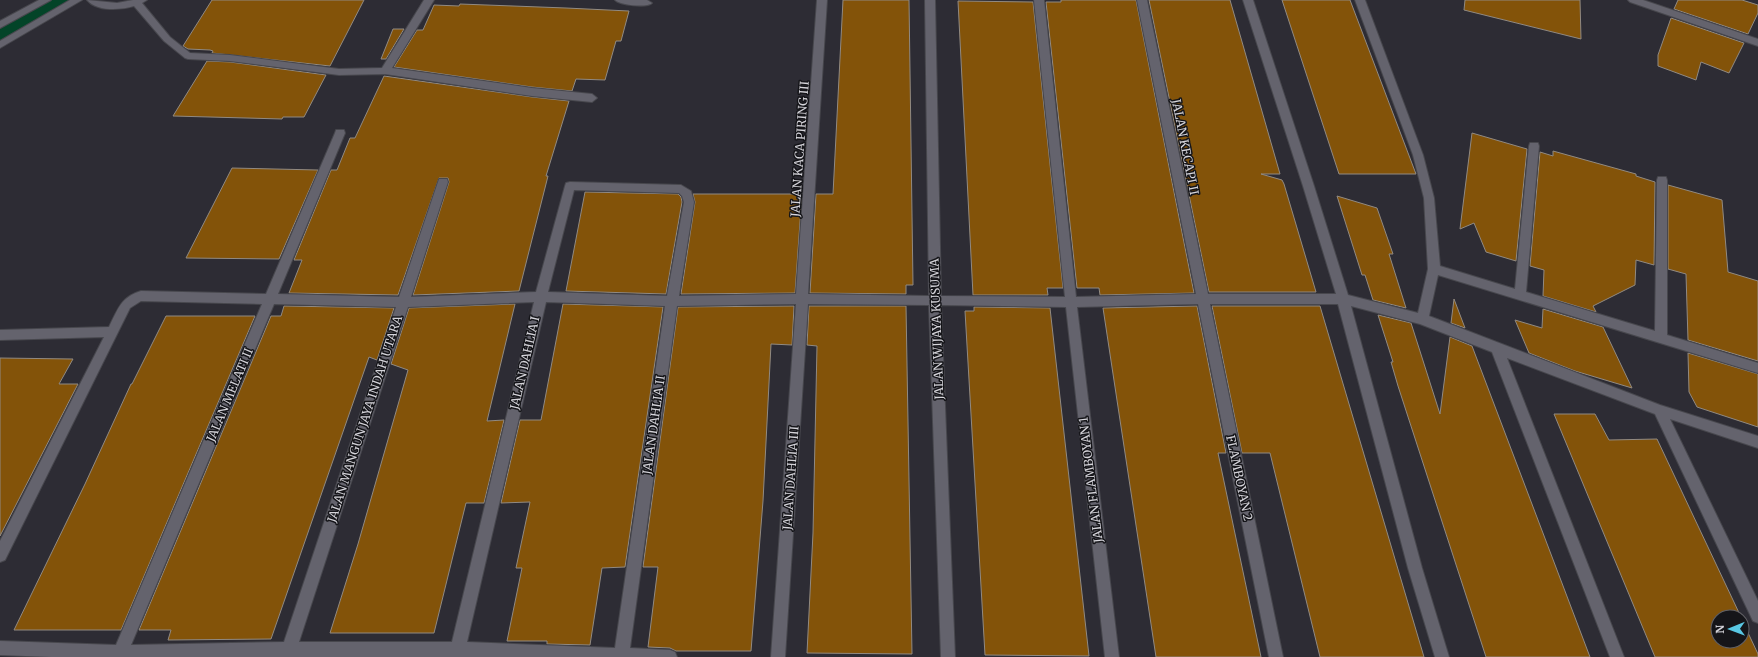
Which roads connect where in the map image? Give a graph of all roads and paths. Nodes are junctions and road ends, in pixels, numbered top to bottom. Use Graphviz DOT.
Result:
graph roads {
  1 [pos="46,0"];
  2 [pos="77,0"];
  3 [pos="92,0"];
  4 [pos="429,0"];
  5 [pos="620,0"];
  6 [pos="822,0"];
  7 [pos="930,0"];
  8 [pos="1039,0"];
  9 [pos="1142,0"];
  10 [pos="1248,0"];
  11 [pos="1360,0"];
  12 [pos="139,1"];
  13 [pos="1639,1"];
  14 [pos="648,3"];
  15 [pos="0,25"];
  16 [pos="1758,33"];
  17 [pos="1741,36"];
  18 [pos="1758,43"];
  19 [pos="0,45"];
  20 [pos="385,71"];
  21 [pos="592,98"];
  22 [pos="340,133"];
  23 [pos="1534,146"];
  24 [pos="1662,180"];
  25 [pos="444,182"];
  26 [pos="687,194"];
  27 [pos="1434,269"];
  28 [pos="1520,294"];
  29 [pos="541,297"];
  30 [pos="271,298"];
  31 [pos="803,299"];
  32 [pos="1202,299"];
  33 [pos="1343,299"];
  34 [pos="672,301"];
  35 [pos="935,301"];
  36 [pos="403,302"];
  37 [pos="1071,302"];
  38 [pos="1422,319"];
  39 [pos="112,332"];
  40 [pos="0,335"];
  41 [pos="1662,338"];
  42 [pos="1497,349"];
  43 [pos="1758,368"];
  44 [pos="1659,410"];
  45 [pos="1758,442"];
  46 [pos="0,555"];
  47 [pos="1758,616"];
  48 [pos="0,648"];
  49 [pos="288,653"];
  50 [pos="457,653"];
  51 [pos="119,654"];
  52 [pos="621,657"];
  53 [pos="670,657"];
  54 [pos="778,657"];
  55 [pos="948,657"];
  56 [pos="1112,657"];
  57 [pos="1276,657"];
  58 [pos="1442,657"];
  59 [pos="1617,657"];
  1 -- 15 [label="street"];
  2 -- 19 [label="street"];
  3 -- 12 [label="street"];
  4 -- 20 [label="street"];
  5 -- 14 [label="street"];
  6 -- 31 [label="street, JALAN KACA PIRING III"];
  7 -- 35 [label="street, JALAN WIJAYA KUSUMA"];
  8 -- 37 [label="street, JALAN FLAMBOYAN 1"];
  9 -- 32 [label="street, JALAN KECAPI II"];
  10 -- 33 [label="street"];
  11 -- 27 [label="street"];
  12 -- 20 [label="street"];
  13 -- 17 [label="street"];
  16 -- 17 [label="street"];
  17 -- 18 [label="street"];
  20 -- 21 [label="street"];
  22 -- 30 [label="street, JALAN MELATI II"];
  23 -- 28 [label="street"];
  24 -- 41 [label="street"];
  25 -- 36 [label="street, JALAN MANGUN JAYA INDAH UTARA"];
  26 -- 29 [label="street, JALAN DAHLIA I"];
  26 -- 34 [label="street, JALAN DAHLIA II"];
  27 -- 28 [label="street"];
  27 -- 38 [label="street"];
  28 -- 41 [label="street"];
  29 -- 34 [label="street"];
  29 -- 36 [label="street"];
  29 -- 50 [label="street, JALAN DAHLIA I"];
  30 -- 36 [label="street"];
  30 -- 39 [label="street"];
  30 -- 51 [label="street, JALAN MELATI II"];
  31 -- 34 [label="street"];
  31 -- 35 [label="street"];
  31 -- 54 [label="street, JALAN DAHLIA III"];
  32 -- 33 [label="street"];
  32 -- 37 [label="street"];
  32 -- 57 [label="street, FLAMBOYAN 2"];
  33 -- 38 [label="street"];
  33 -- 58 [label="street"];
  34 -- 52 [label="street, JALAN DAHLIA II"];
  35 -- 37 [label="street"];
  35 -- 55 [label="street, JALAN WIJAYA KUSUMA"];
  36 -- 49 [label="street, JALAN MANGUN JAYA INDAH UTARA"];
  37 -- 56 [label="street, JALAN FLAMBOYAN 1"];
  38 -- 42 [label="street"];
  39 -- 40 [label="street"];
  39 -- 46 [label="street"];
  41 -- 43 [label="street"];
  42 -- 44 [label="street"];
  42 -- 59 [label="street"];
  44 -- 45 [label="street"];
  44 -- 47 [label="street"];
  48 -- 51 [label="street"];
  49 -- 50 [label="street"];
  49 -- 51 [label="street"];
  50 -- 52 [label="street"];
  52 -- 53 [label="street"];
}
